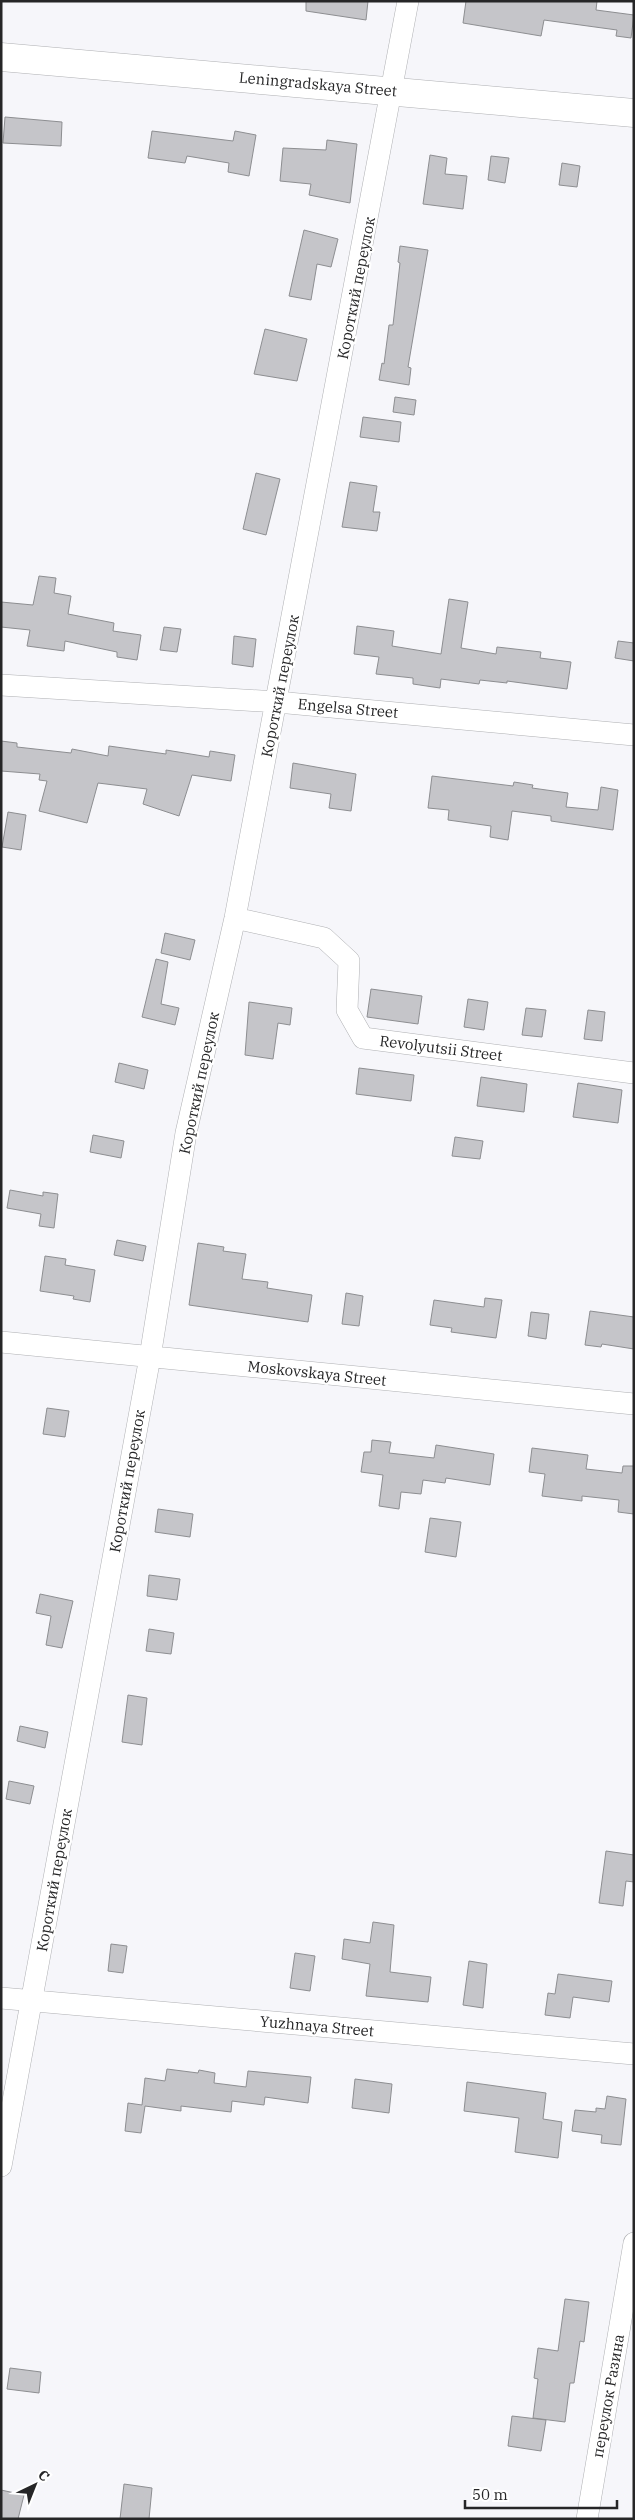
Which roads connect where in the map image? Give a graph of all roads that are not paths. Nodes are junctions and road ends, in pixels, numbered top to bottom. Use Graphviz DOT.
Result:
graph roads {
  1 [pos="408,1"];
  2 [pos="1,56"];
  3 [pos="393,91"];
  4 [pos="634,113"];
  5 [pos="1,686"];
  6 [pos="277,702"];
  7 [pos="634,735"];
  8 [pos="235,918"];
  9 [pos="634,1074"];
  10 [pos="1,1342"];
  11 [pos="150,1357"];
  12 [pos="634,1404"];
  13 [pos="1,1998"];
  14 [pos="32,2001"];
  15 [pos="634,2054"];
  16 [pos="1,2166"];
  17 [pos="634,2243"];
  18 [pos="587,2519"];
  1 -- 3 [label="street, Короткий переулок"];
  2 -- 3 [label="street, Leningradskaya Street"];
  3 -- 4 [label="street, Leningradskaya Street"];
  3 -- 6 [label="street, Короткий переулок"];
  5 -- 6 [label="street, Engelsa Street"];
  6 -- 7 [label="street, Engelsa Street"];
  6 -- 8 [label="street, Короткий переулок"];
  8 -- 9 [label="street, Revolyutsii Street"];
  8 -- 11 [label="street, Короткий переулок"];
  10 -- 11 [label="street, Moskovskaya Street"];
  11 -- 12 [label="street, Moskovskaya Street"];
  11 -- 14 [label="street, Короткий переулок"];
  13 -- 14 [label="street, Yuzhnaya Street"];
  14 -- 15 [label="street, Yuzhnaya Street"];
  14 -- 16 [label="street, Короткий переулок"];
  17 -- 18 [label="street, переулок Разина"];
}
